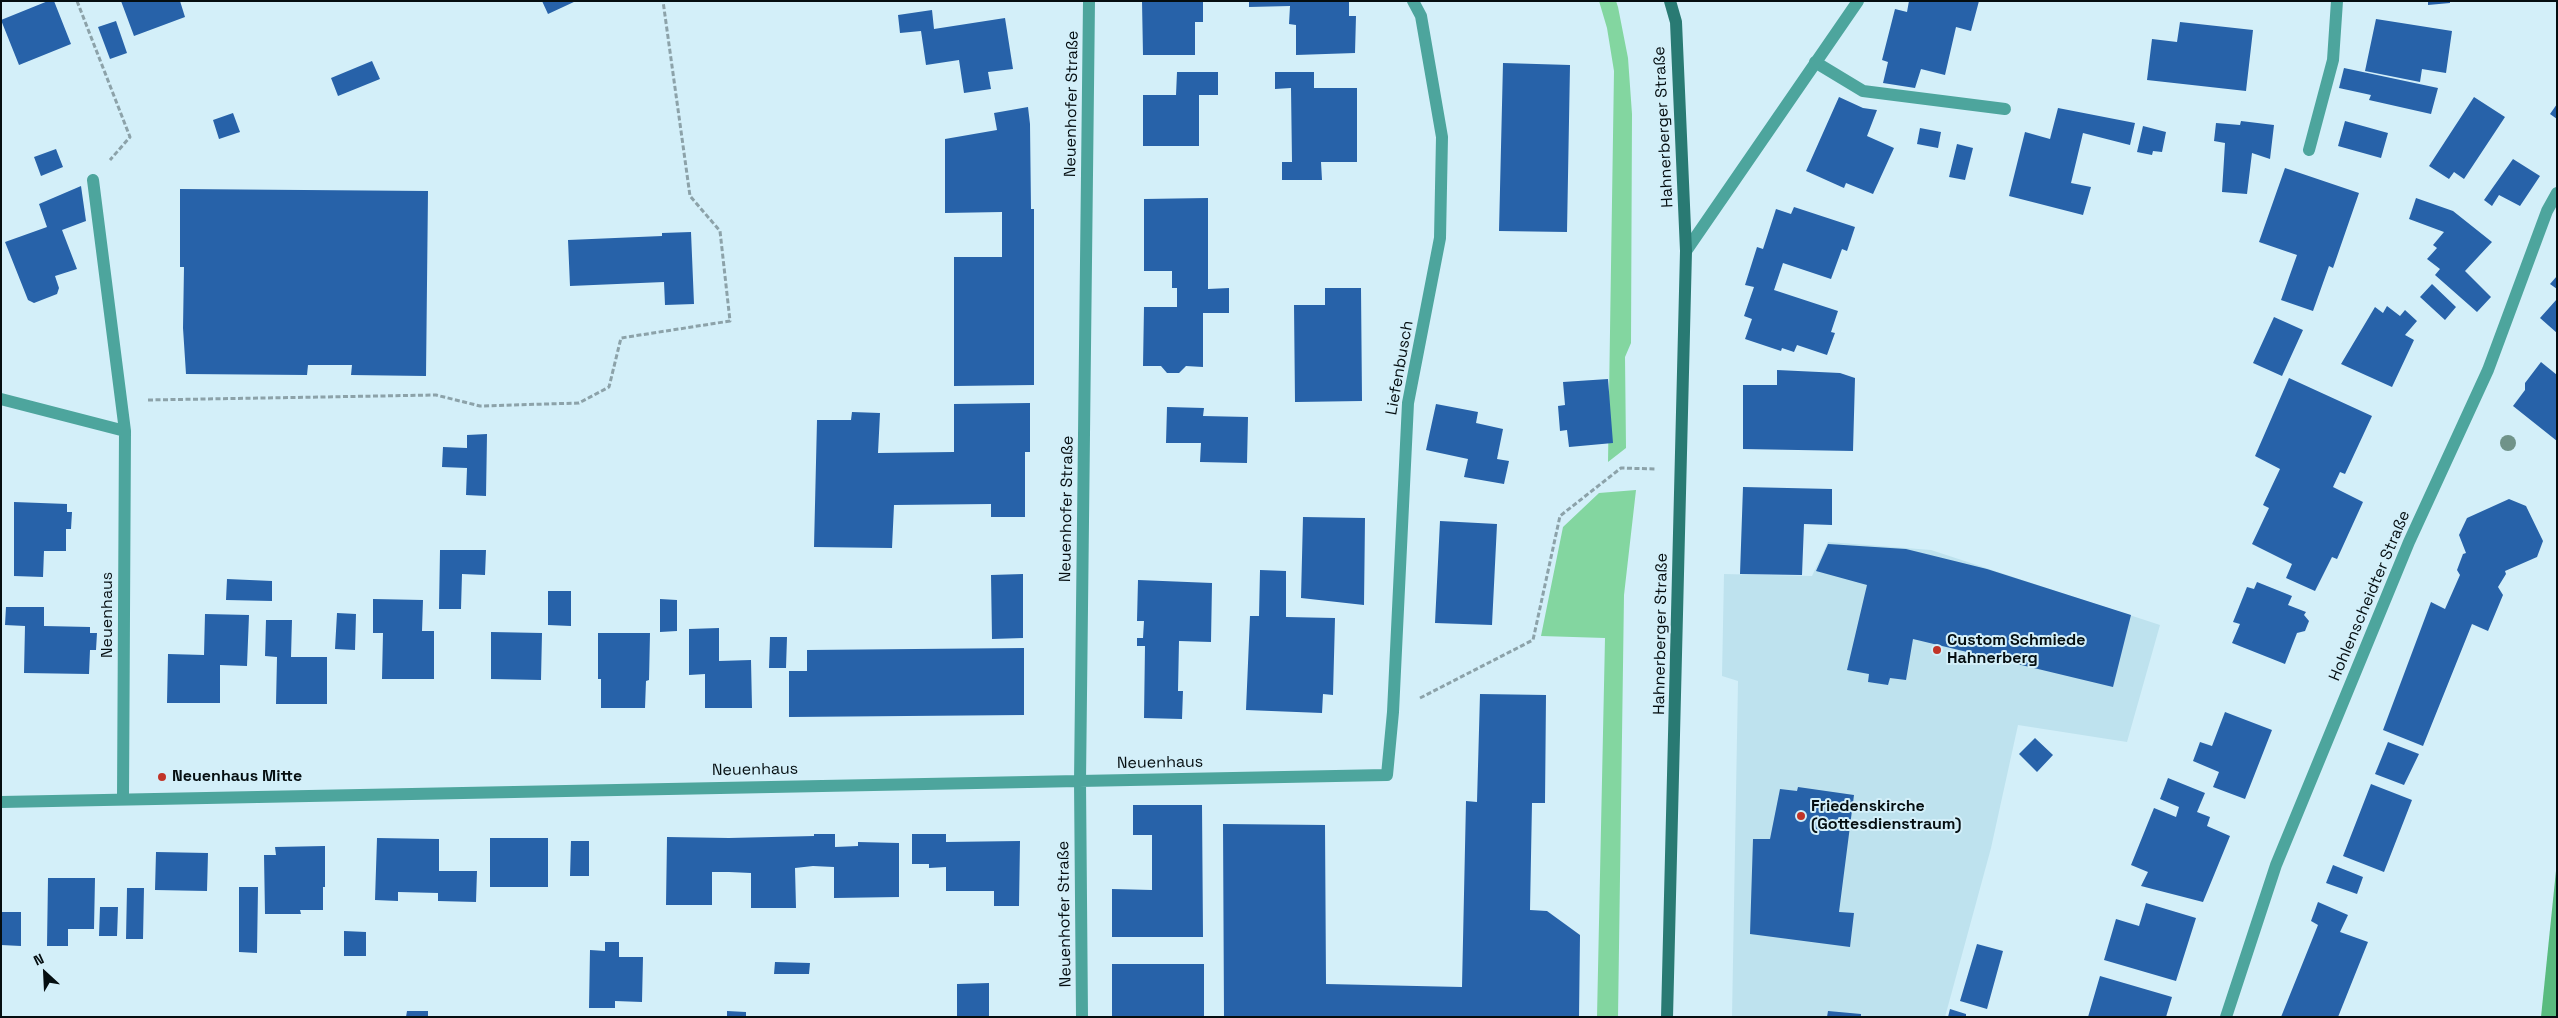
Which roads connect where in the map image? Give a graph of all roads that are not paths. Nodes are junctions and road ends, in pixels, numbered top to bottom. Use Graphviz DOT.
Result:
graph roads {
  1 [pos="1089,1"];
  2 [pos="1414,1"];
  3 [pos="1670,1"];
  4 [pos="1858,1"];
  5 [pos="2337,1"];
  6 [pos="1815,62"];
  7 [pos="2005,109"];
  8 [pos="2309,150"];
  9 [pos="93,180"];
  10 [pos="2557,194"];
  11 [pos="1686,251"];
  12 [pos="1,399"];
  13 [pos="125,431"];
  14 [pos="1387,775"];
  15 [pos="1080,781"];
  16 [pos="123,798"];
  17 [pos="1,802"];
  18 [pos="1082,1017"];
  19 [pos="1667,1017"];
  20 [pos="2226,1017"];
  1 -- 15 [label="street, Neuenhofer Straße"];
  2 -- 14 [label="street, Liefenbusch"];
  3 -- 11 [label="main road, Hahnerberger Straße"];
  4 -- 6 [label="street"];
  5 -- 8 [label="street"];
  6 -- 7 [label="street"];
  6 -- 11 [label="street"];
  9 -- 13 [label="street, Neuenhaus"];
  10 -- 20 [label="street, Hohlenscheidter Straße"];
  11 -- 19 [label="main road, Hahnerberger Straße"];
  12 -- 13 [label="street"];
  13 -- 16 [label="street, Neuenhaus"];
  14 -- 15 [label="street, Neuenhaus"];
  15 -- 16 [label="street, Neuenhaus"];
  15 -- 18 [label="street, Neuenhofer Straße"];
  16 -- 17 [label="street, Neuenhaus"];
}
